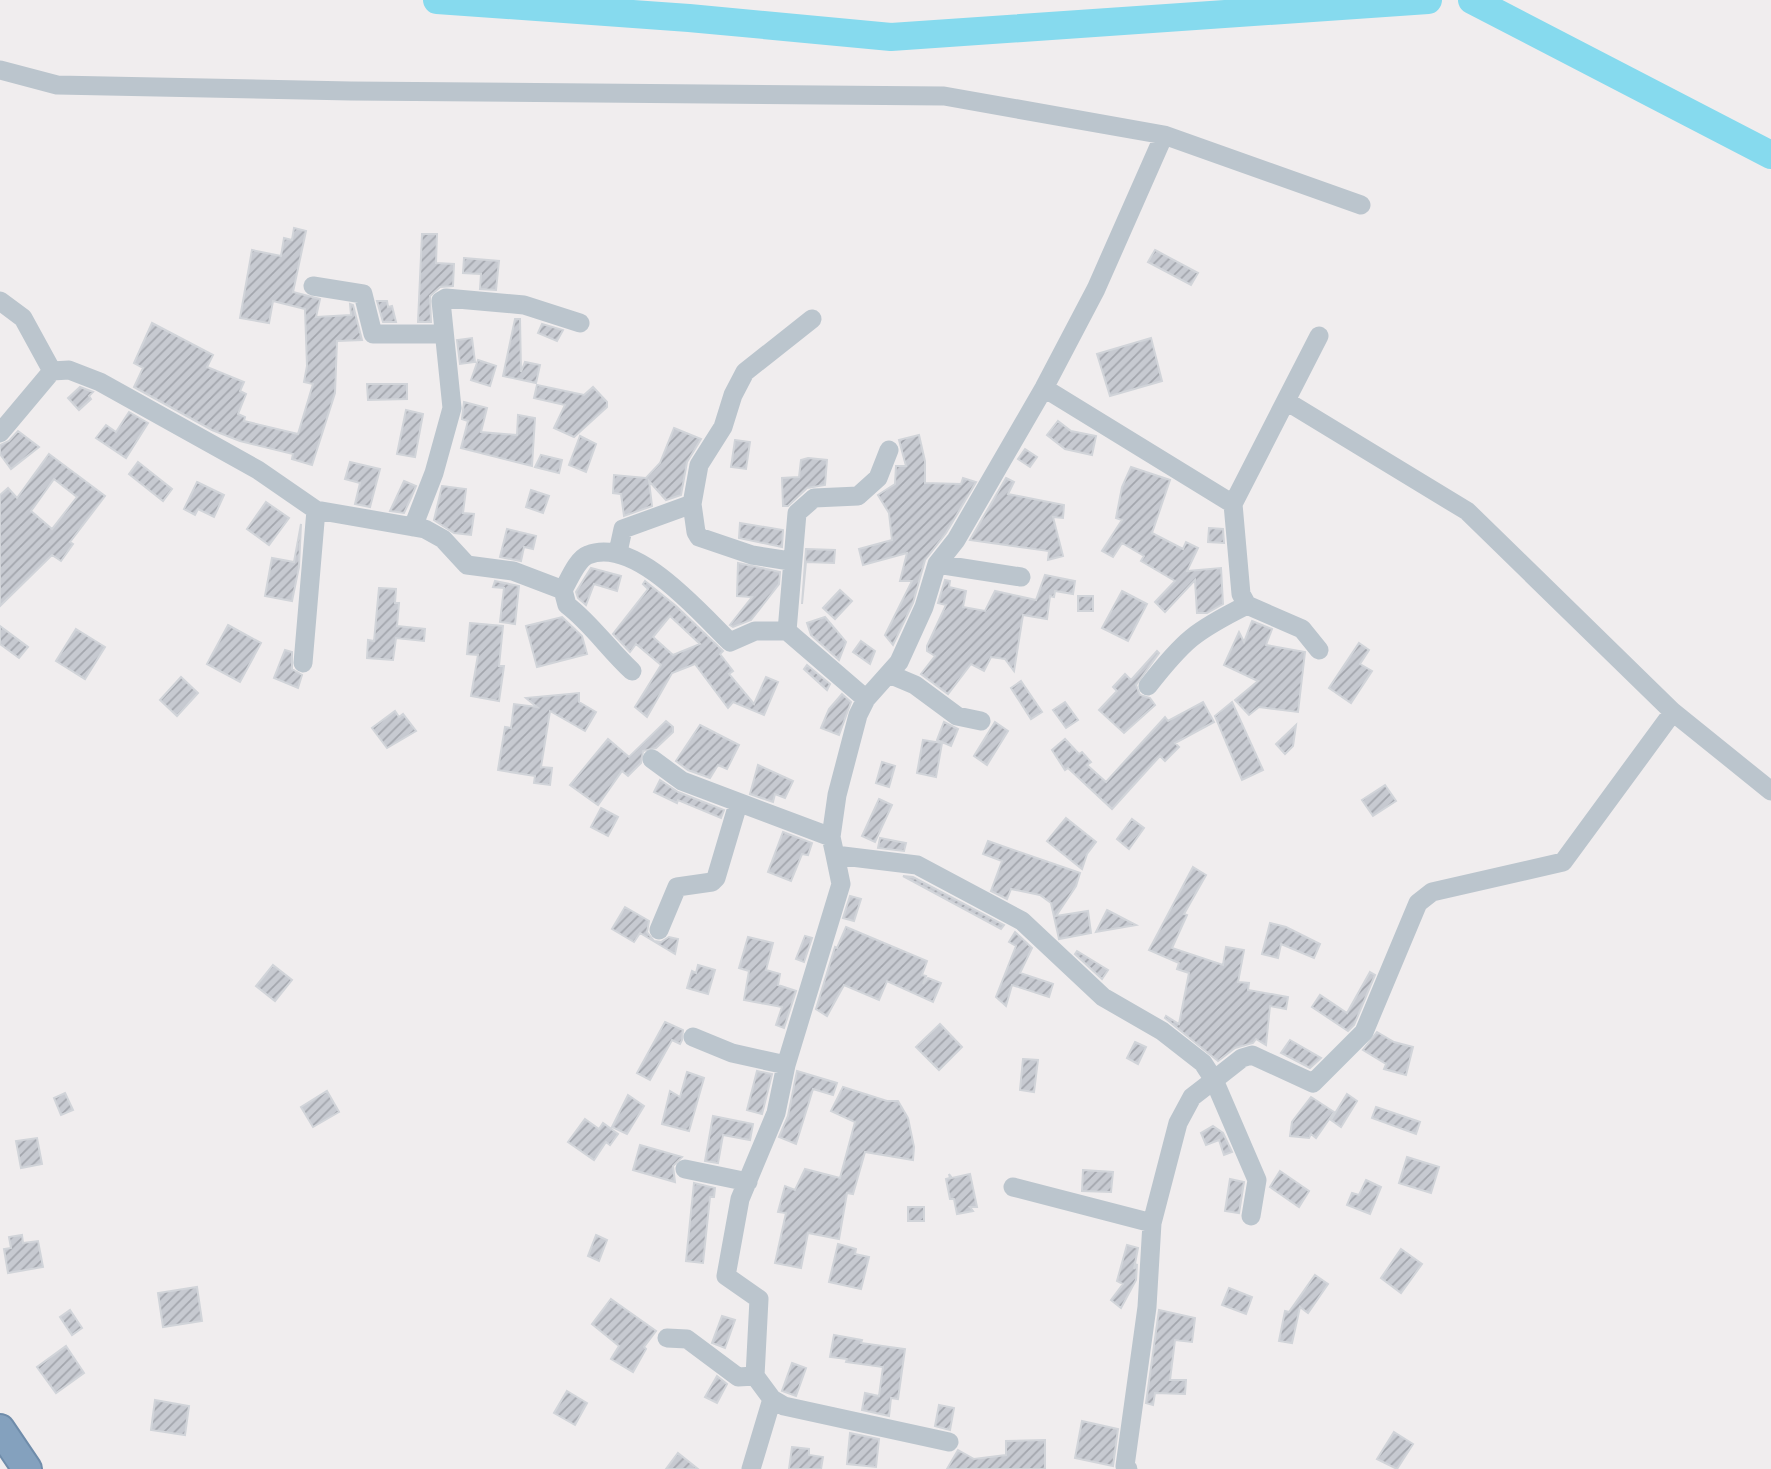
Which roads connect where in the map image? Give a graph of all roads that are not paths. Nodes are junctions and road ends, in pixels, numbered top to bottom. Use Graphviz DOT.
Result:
graph roads {
  1 [pos="0,70"];
  2 [pos="1164,135"];
  3 [pos="1361,205"];
  4 [pos="313,286"];
  5 [pos="0,300"];
  6 [pos="812,319"];
  7 [pos="580,323"];
  8 [pos="443,334"];
  9 [pos="1320,336"];
  10 [pos="52,371"];
  11 [pos="1044,388"];
  12 [pos="1286,401"];
  13 [pos="0,433"];
  14 [pos="889,450"];
  15 [pos="692,504"];
  16 [pos="1233,504"];
  17 [pos="316,510"];
  18 [pos="413,527"];
  19 [pos="618,552"];
  20 [pos="790,561"];
  21 [pos="937,564"];
  22 [pos="1021,577"];
  23 [pos="563,590"];
  24 [pos="1247,605"];
  25 [pos="787,631"];
  26 [pos="1319,650"];
  27 [pos="303,663"];
  28 [pos="632,671"];
  29 [pos="889,674"];
  30 [pos="1148,686"];
  31 [pos="866,699"];
  32 [pos="1673,712"];
  33 [pos="981,721"];
  34 [pos="652,760"];
  35 [pos="1771,792"];
  36 [pos="738,804"];
  37 [pos="833,846"];
  38 [pos="659,930"];
  39 [pos="693,1037"];
  40 [pos="786,1065"];
  41 [pos="1214,1080"];
  42 [pos="685,1169"];
  43 [pos="748,1182"];
  44 [pos="1013,1187"];
  45 [pos="1251,1216"];
  46 [pos="1152,1223"];
  47 [pos="667,1338"];
  48 [pos="755,1376"];
  49 [pos="772,1399"];
  50 [pos="0,1429"];
  51 [pos="949,1442"];
  52 [pos="1123,1468"];
  53 [pos="27,1469"];
  54 [pos="751,1469"];
  1 -- 2 [label="street"];
  2 -- 3 [label="street"];
  2 -- 11 [label="street"];
  4 -- 8 [label="street"];
  5 -- 10 [label="street"];
  6 -- 15 [label="street"];
  7 -- 8 [label="street"];
  8 -- 18 [label="street"];
  9 -- 12 [label="street"];
  10 -- 13 [label="street"];
  10 -- 17 [label="street"];
  11 -- 16 [label="street"];
  11 -- 21 [label="street"];
  12 -- 16 [label="street"];
  12 -- 32 [label="street"];
  14 -- 20 [label="street"];
  15 -- 19 [label="street"];
  15 -- 20 [label="street"];
  16 -- 24 [label="street"];
  17 -- 18 [label="street"];
  17 -- 27 [label="street"];
  18 -- 23 [label="street"];
  19 -- 23 [label="street"];
  19 -- 25 [label="street"];
  20 -- 25 [label="street"];
  21 -- 22 [label="street"];
  21 -- 29 [label="street"];
  23 -- 28 [label="street"];
  24 -- 26 [label="street"];
  24 -- 30 [label="street"];
  25 -- 31 [label="street"];
  29 -- 31 [label="street"];
  29 -- 33 [label="street"];
  31 -- 37 [label="street"];
  32 -- 35 [label="street"];
  32 -- 41 [label="street"];
  34 -- 36 [label="street"];
  36 -- 37 [label="street"];
  36 -- 38 [label="street"];
  37 -- 40 [label="street"];
  37 -- 41 [label="street"];
  39 -- 40 [label="street"];
  40 -- 43 [label="street"];
  41 -- 45 [label="street"];
  41 -- 46 [label="street"];
  42 -- 43 [label="street"];
  43 -- 48 [label="street"];
  44 -- 46 [label="street"];
  46 -- 52 [label="street"];
  47 -- 48 [label="street"];
  48 -- 49 [label="street"];
  49 -- 51 [label="street"];
  49 -- 54 [label="street"];
  50 -- 53 [label="highway"];
}
